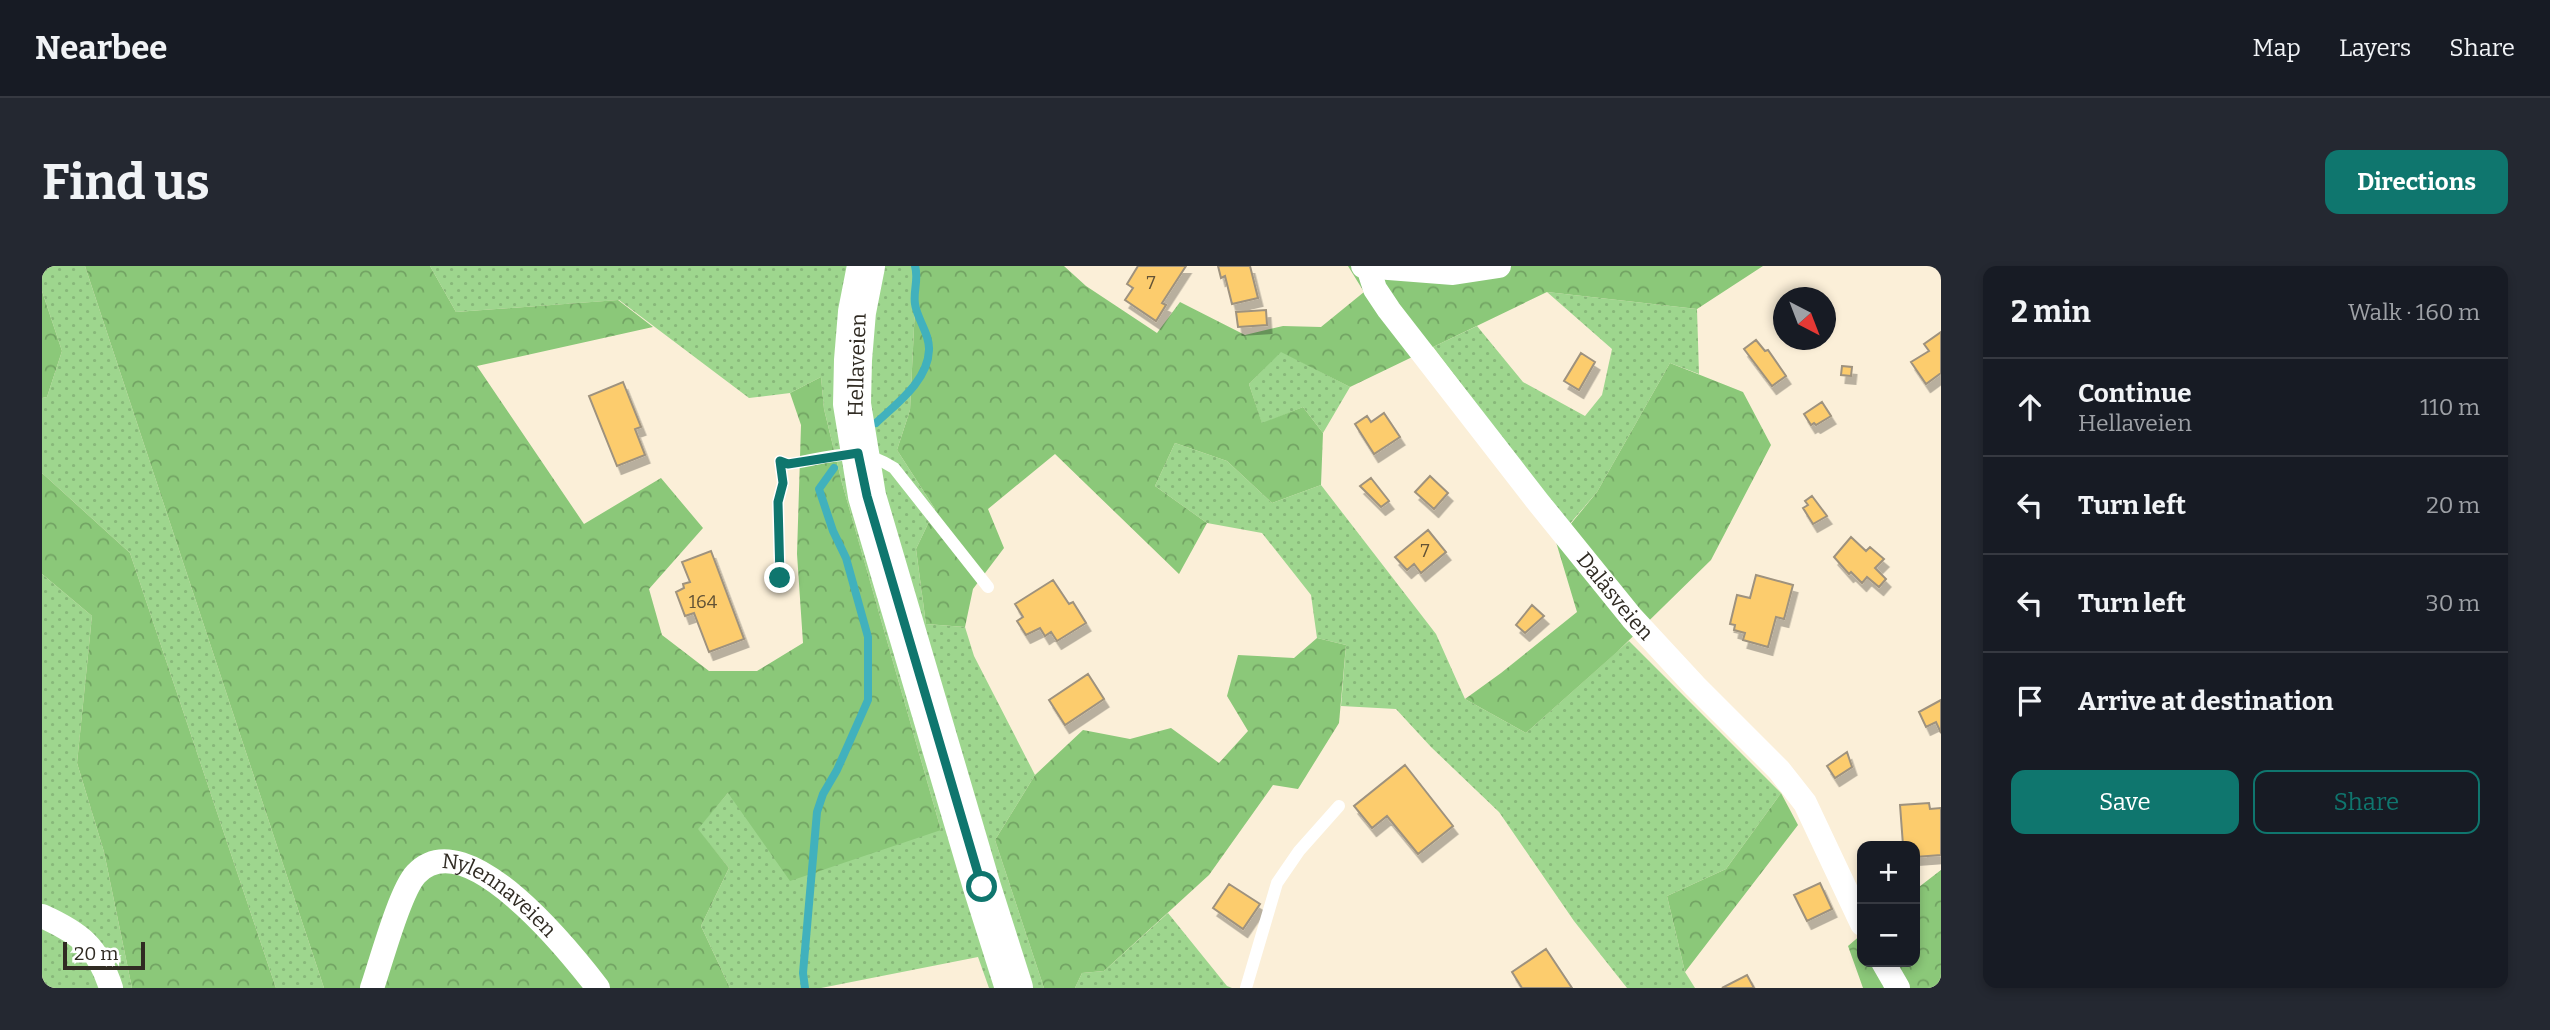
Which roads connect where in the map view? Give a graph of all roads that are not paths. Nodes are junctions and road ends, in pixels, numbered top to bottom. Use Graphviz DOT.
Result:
graph roads {
  1 [pos="866,266"];
  2 [pos="1499,266"];
  3 [pos="1366,267"];
  4 [pos="858,453"];
  5 [pos="780,578"];
  6 [pos="988,587"];
  7 [pos="1339,806"];
  8 [pos="1857,913"];
  9 [pos="42,916"];
  10 [pos="1886,967"];
  11 [pos="111,988"];
  12 [pos="372,988"];
  13 [pos="598,988"];
  14 [pos="1014,988"];
  15 [pos="1246,988"];
  16 [pos="1898,988"];
  1 -- 4 [label="main road, Hellaveien"];
  2 -- 3 [label="street"];
  3 -- 8 [label="street, Dalåsveien"];
  4 -- 5 [label="lane"];
  4 -- 6 [label="lane"];
  4 -- 14 [label="main road, Hellaveien"];
  7 -- 15 [label="lane"];
  9 -- 11 [label="street"];
  10 -- 16 [label="street"];
  12 -- 13 [label="street, Nylennaveien"];
}
